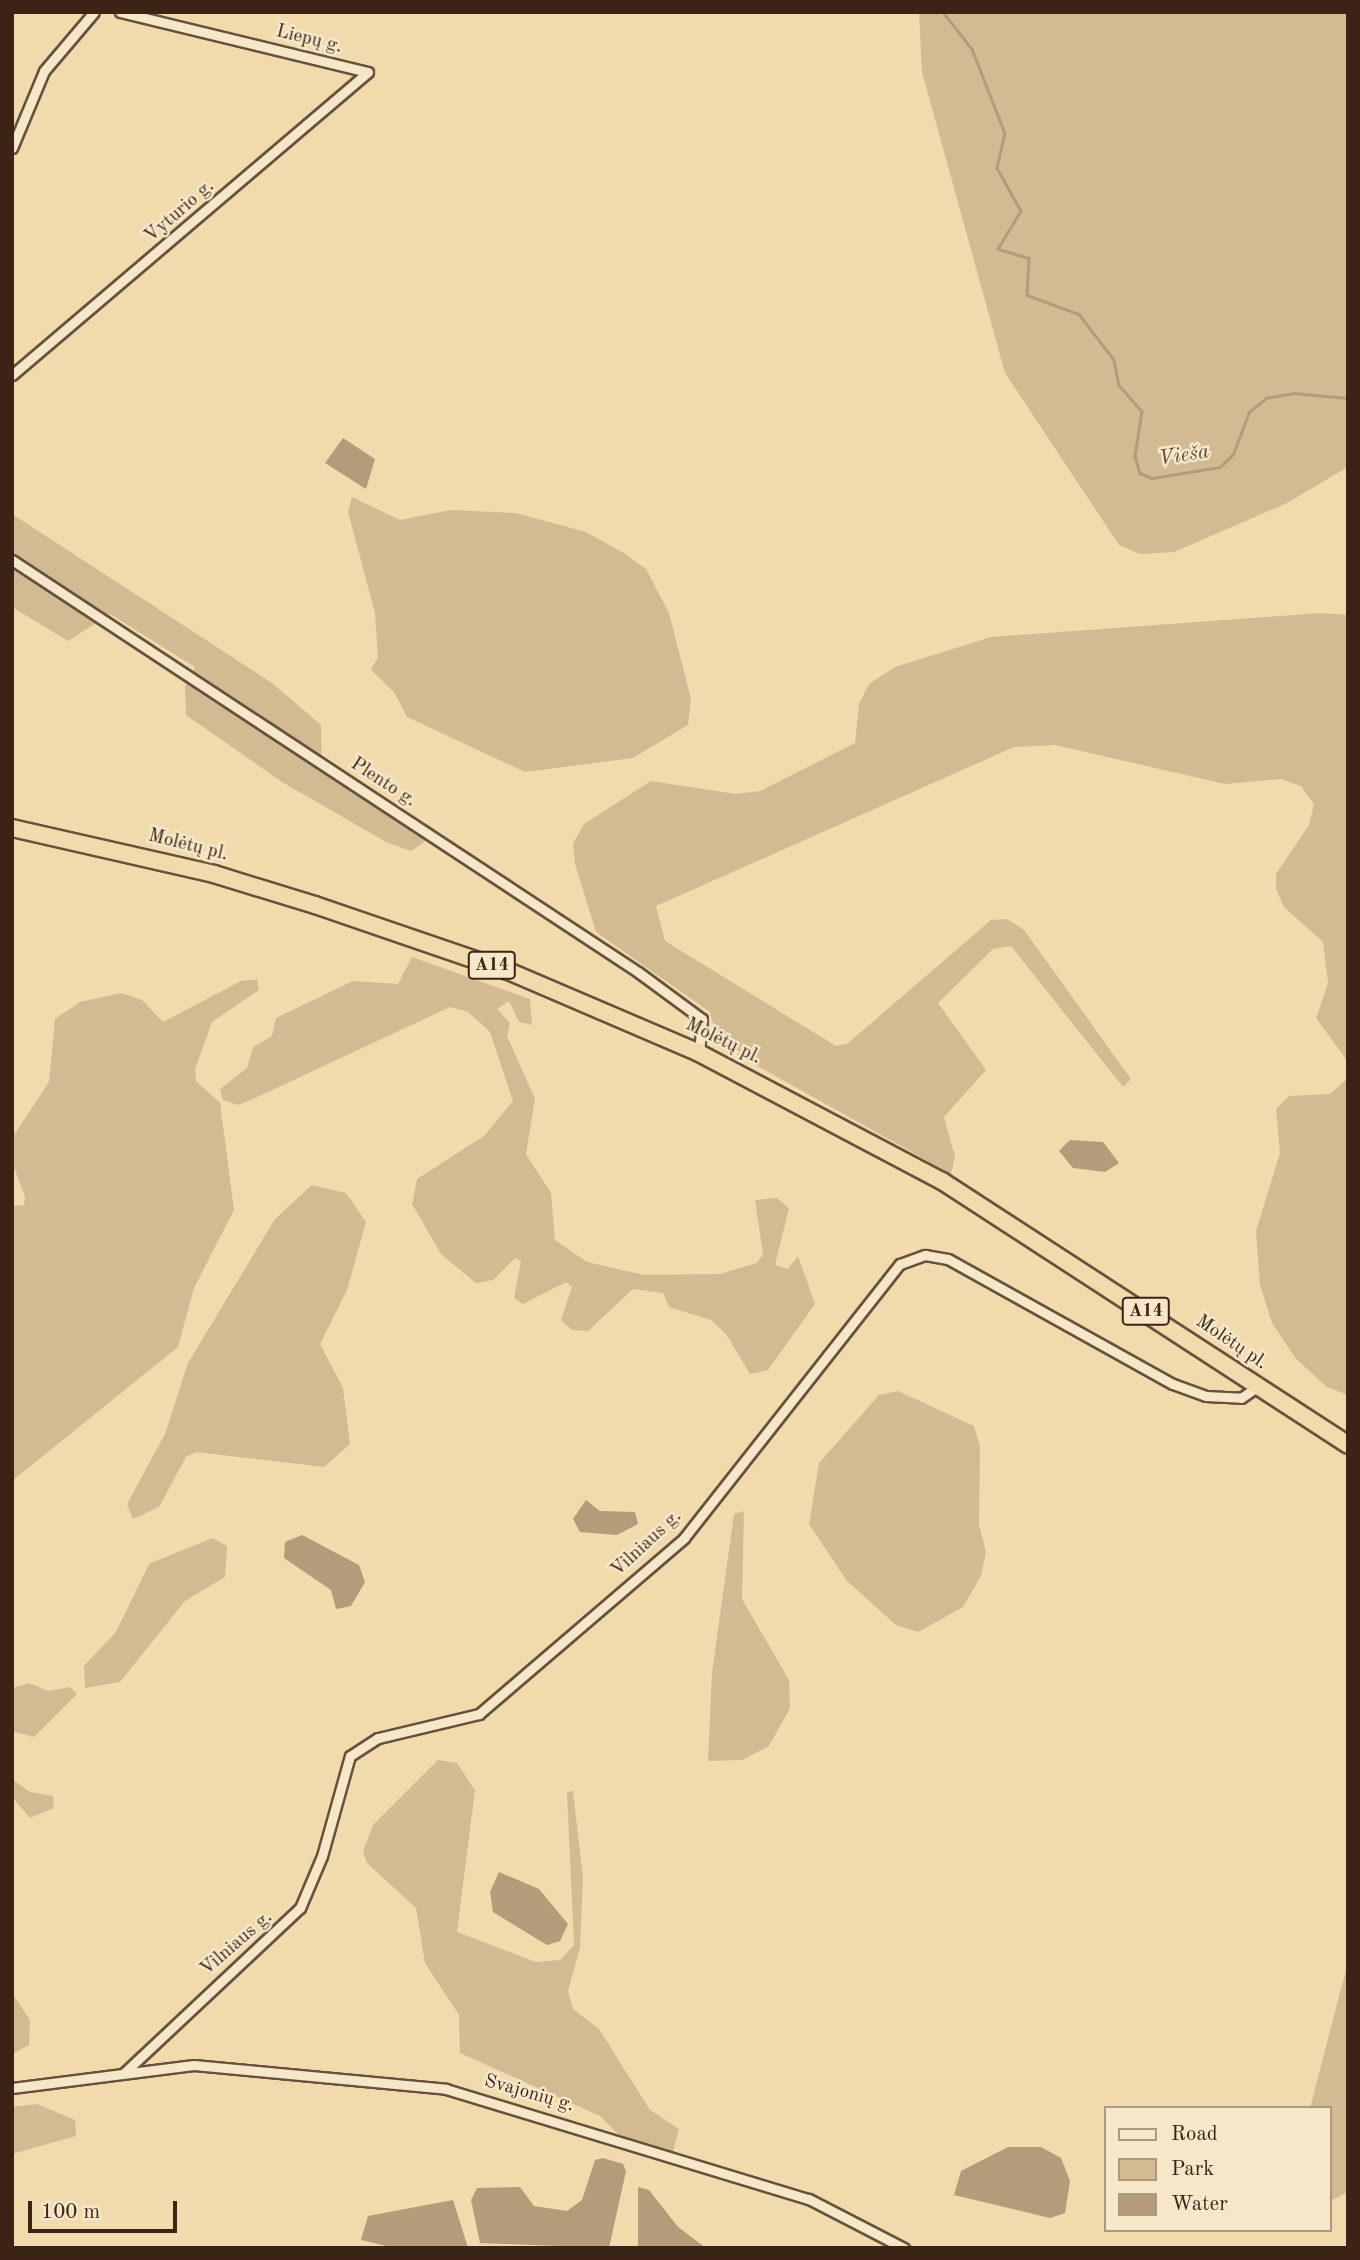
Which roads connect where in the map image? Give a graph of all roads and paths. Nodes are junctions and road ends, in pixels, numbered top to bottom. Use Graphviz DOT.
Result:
graph roads {
  1 [pos="94,12"];
  2 [pos="120,12"];
  3 [pos="368,72"];
  4 [pos="12,148"];
  5 [pos="12,375"];
  6 [pos="12,560"];
  7 [pos="12,828"];
  8 [pos="699,1053"];
  9 [pos="1258,1386"];
  10 [pos="1348,1445"];
  11 [pos="124,2073"];
  12 [pos="12,2088"];
  13 [pos="904,2248"];
  1 -- 4 [label="street"];
  2 -- 3 [label="street, Liepų g."];
  3 -- 5 [label="street, Vyturio g."];
  6 -- 8 [label="street, Plento g."];
  7 -- 8 [label="highway, Molėtų pl. / A14"];
  8 -- 9 [label="highway, Molėtų pl. / A14"];
  9 -- 10 [label="highway, Molėtų pl. / A14"];
  9 -- 11 [label="street, Vilniaus g."];
  11 -- 12 [label="street, Svajonių g."];
  11 -- 13 [label="street, Svajonių g."];
}
